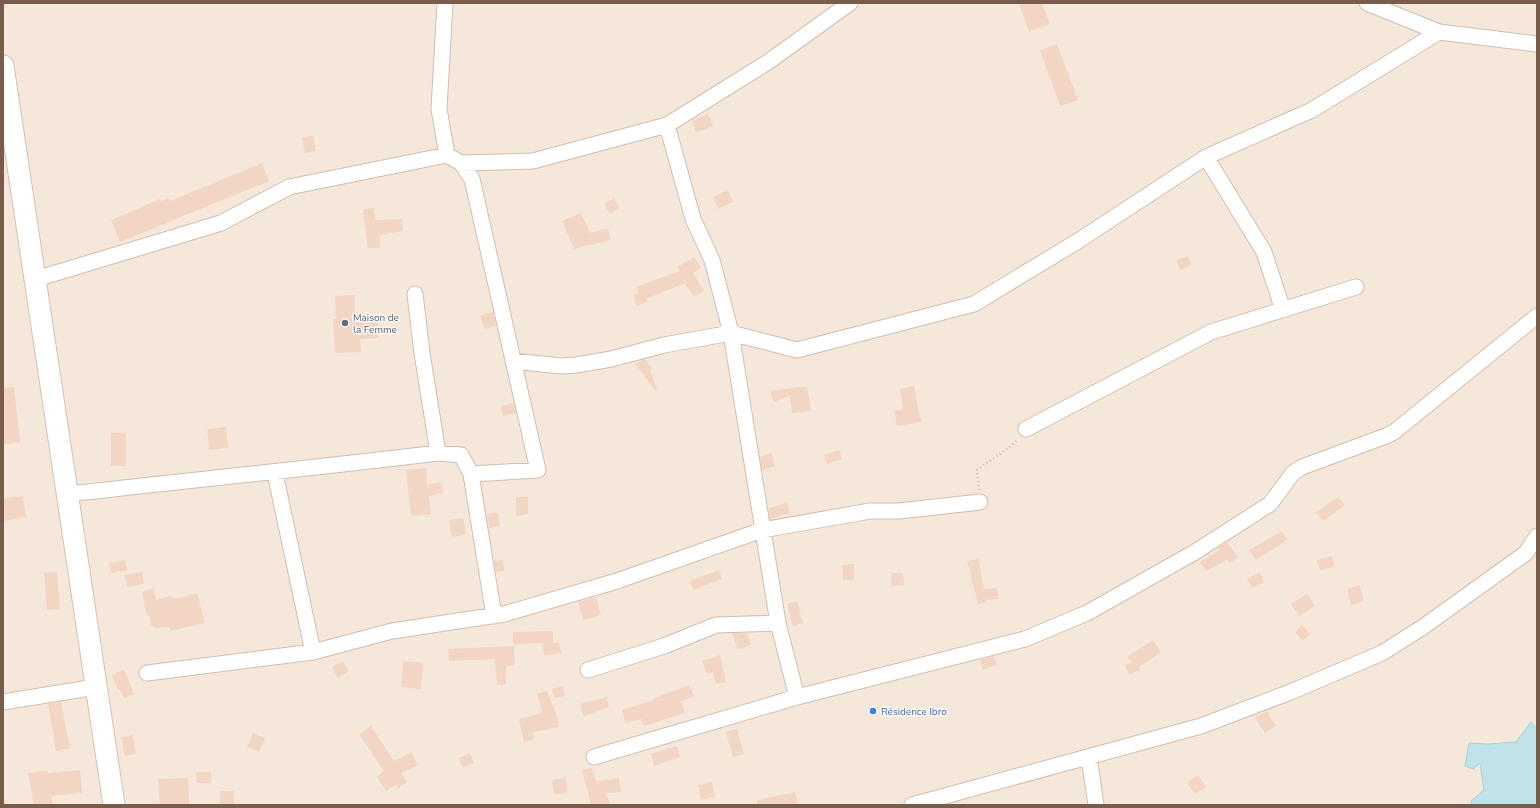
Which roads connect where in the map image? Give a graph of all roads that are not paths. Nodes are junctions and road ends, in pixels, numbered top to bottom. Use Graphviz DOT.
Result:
graph roads {
  1 [pos="445,3"];
  2 [pos="850,3"];
  3 [pos="1367,3"];
  4 [pos="1440,32"];
  5 [pos="1537,44"];
  6 [pos="3,66"];
  7 [pos="667,124"];
  8 [pos="447,155"];
  9 [pos="1206,157"];
  10 [pos="461,163"];
  11 [pos="36,279"];
  12 [pos="1356,287"];
  13 [pos="415,294"];
  14 [pos="1283,310"];
  15 [pos="1537,316"];
  16 [pos="731,333"];
  17 [pos="513,361"];
  18 [pos="1026,429"];
  19 [pos="438,453"];
  20 [pos="275,473"];
  21 [pos="471,474"];
  22 [pos="68,494"];
  23 [pos="980,502"];
  24 [pos="762,530"];
  25 [pos="1537,536"];
  26 [pos="1531,556"];
  27 [pos="494,616"];
  28 [pos="778,623"];
  29 [pos="313,652"];
  30 [pos="588,670"];
  31 [pos="147,673"];
  32 [pos="96,687"];
  33 [pos="797,697"];
  34 [pos="3,702"];
  35 [pos="594,757"];
  36 [pos="1089,757"];
  37 [pos="114,805"];
  38 [pos="912,805"];
  39 [pos="1096,805"];
  1 -- 8 [label="street"];
  2 -- 7 [label="street"];
  3 -- 4 [label="street"];
  4 -- 5 [label="street"];
  4 -- 9 [label="street"];
  6 -- 11 [label="main road"];
  7 -- 10 [label="street"];
  7 -- 16 [label="street"];
  8 -- 10 [label="street"];
  8 -- 11 [label="street"];
  9 -- 14 [label="street"];
  9 -- 16 [label="street"];
  10 -- 17 [label="street"];
  11 -- 22 [label="main road"];
  12 -- 14 [label="street"];
  13 -- 19 [label="street"];
  14 -- 18 [label="street"];
  15 -- 33 [label="street"];
  16 -- 17 [label="street"];
  16 -- 24 [label="street"];
  17 -- 21 [label="street"];
  19 -- 20 [label="street"];
  19 -- 21 [label="street"];
  20 -- 22 [label="street"];
  20 -- 29 [label="street"];
  21 -- 27 [label="street"];
  22 -- 32 [label="main road"];
  23 -- 24 [label="street"];
  24 -- 27 [label="street"];
  24 -- 28 [label="street"];
  25 -- 26 [label="street"];
  26 -- 36 [label="street"];
  27 -- 29 [label="street"];
  28 -- 30 [label="street"];
  28 -- 33 [label="street"];
  29 -- 31 [label="street"];
  32 -- 34 [label="street"];
  32 -- 37 [label="main road"];
  33 -- 35 [label="street"];
  36 -- 38 [label="street"];
  36 -- 39 [label="street"];
}
